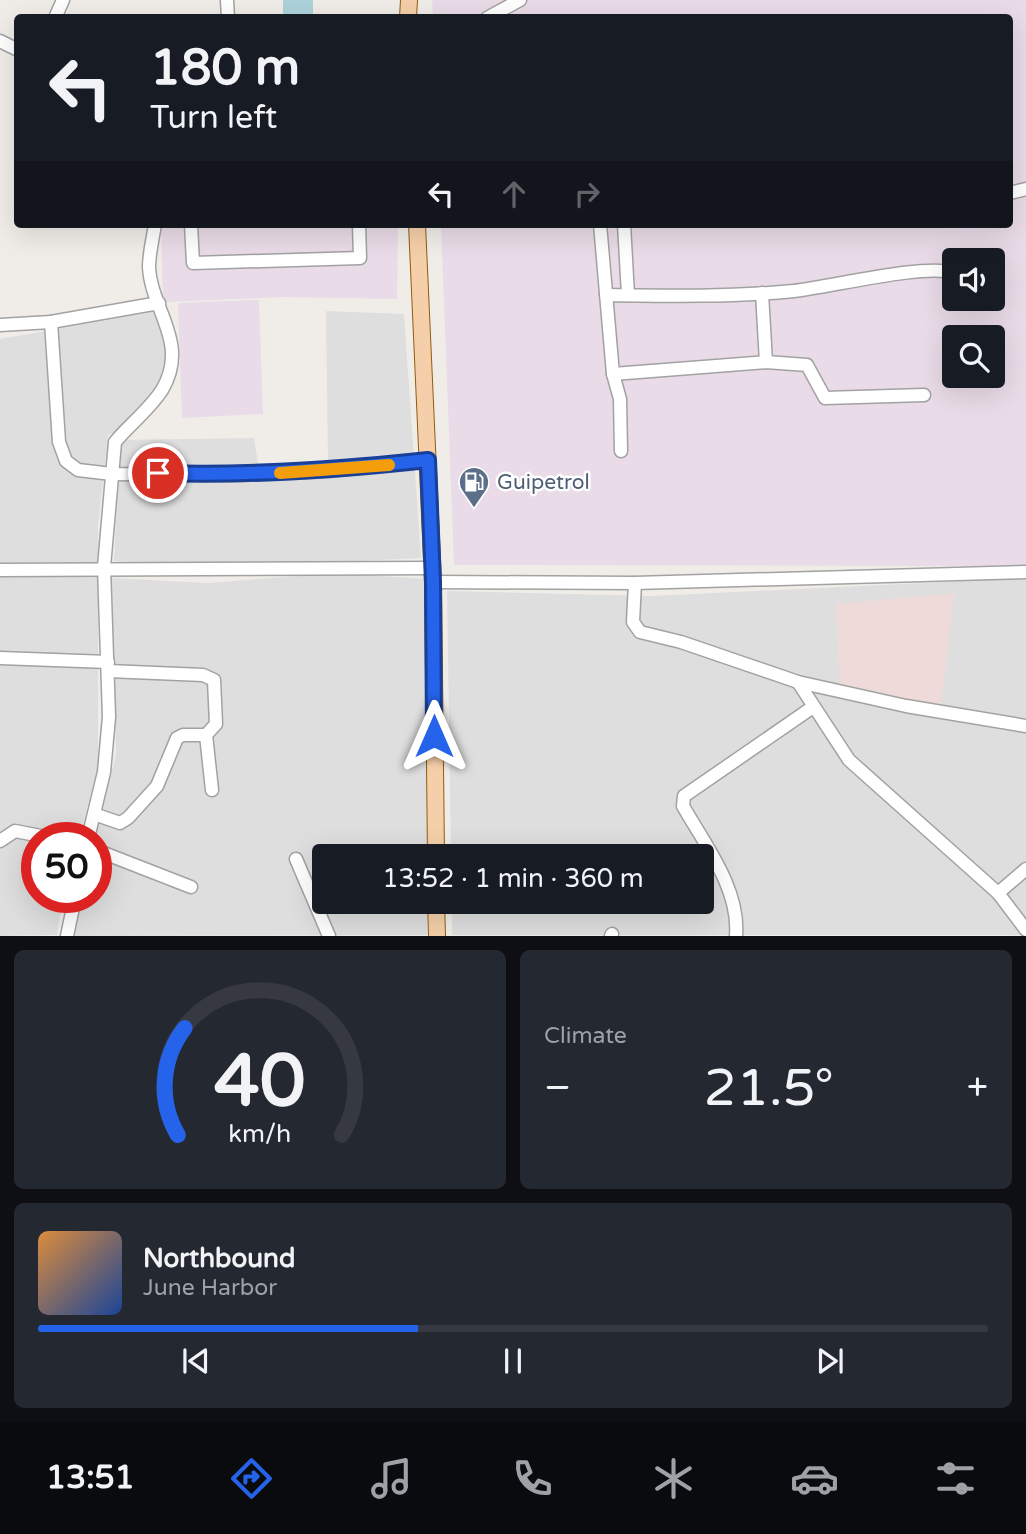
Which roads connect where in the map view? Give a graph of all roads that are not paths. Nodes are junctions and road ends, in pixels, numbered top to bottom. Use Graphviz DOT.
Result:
graph roads {
  1 [pos="520,0"];
  2 [pos="494,14"];
  3 [pos="154,228"];
  4 [pos="191,228"];
  5 [pos="359,228"];
  6 [pos="417,228"];
  7 [pos="600,228"];
  8 [pos="624,228"];
  9 [pos="942,272"];
  10 [pos="762,293"];
  11 [pos="606,295"];
  12 [pos="628,295"];
  13 [pos="159,303"];
  14 [pos="51,322"];
  15 [pos="0,325"];
  16 [pos="766,362"];
  17 [pos="612,374"];
  18 [pos="924,395"];
  19 [pos="621,451"];
  20 [pos="428,460"];
  21 [pos="113,474"];
  22 [pos="104,567"];
  23 [pos="0,570"];
  24 [pos="1026,572"];
  25 [pos="433,575"];
  26 [pos="635,583"];
  27 [pos="0,658"];
  28 [pos="108,666"];
  29 [pos="798,682"];
  30 [pos="813,707"];
  31 [pos="1026,726"];
  32 [pos="206,735"];
  33 [pos="212,790"];
  34 [pos="94,814"];
  35 [pos="92,822"];
  36 [pos="21,832"];
  37 [pos="0,841"];
  38 [pos="436,844"];
  39 [pos="112,856"];
  40 [pos="296,859"];
  41 [pos="1026,869"];
  42 [pos="191,887"];
  43 [pos="998,893"];
  44 [pos="72,913"];
  45 [pos="436,914"];
  46 [pos="1026,930"];
  47 [pos="67,936"];
  48 [pos="328,936"];
  49 [pos="437,936"];
  50 [pos="736,936"];
  1 -- 2 [label="street"];
  3 -- 13 [label="street"];
  4 -- 5 [label="street"];
  6 -- 20 [label="main road"];
  7 -- 11 [label="street"];
  8 -- 12 [label="street"];
  9 -- 10 [label="street"];
  10 -- 12 [label="street"];
  10 -- 16 [label="street"];
  11 -- 12 [label="street"];
  11 -- 17 [label="street"];
  13 -- 14 [label="street"];
  13 -- 21 [label="street"];
  14 -- 15 [label="street"];
  14 -- 21 [label="street"];
  16 -- 17 [label="street"];
  16 -- 18 [label="street"];
  17 -- 19 [label="street"];
  20 -- 21 [label="street"];
  20 -- 25 [label="main road"];
  21 -- 22 [label="street"];
  22 -- 23 [label="street"];
  22 -- 25 [label="street"];
  22 -- 28 [label="street"];
  24 -- 26 [label="street"];
  25 -- 26 [label="street"];
  25 -- 38 [label="main road"];
  26 -- 29 [label="street"];
  27 -- 28 [label="street"];
  28 -- 32 [label="street"];
  28 -- 34 [label="street"];
  29 -- 30 [label="street"];
  29 -- 31 [label="street"];
  30 -- 43 [label="street"];
  30 -- 50 [label="street"];
  32 -- 33 [label="street"];
  32 -- 34 [label="street"];
  34 -- 35 [label="street"];
  36 -- 37 [label="street"];
  39 -- 42 [label="street"];
  40 -- 48 [label="street"];
  41 -- 43 [label="street"];
  43 -- 46 [label="street"];
  44 -- 47 [label="street"];
  45 -- 49 [label="main road"];
}
